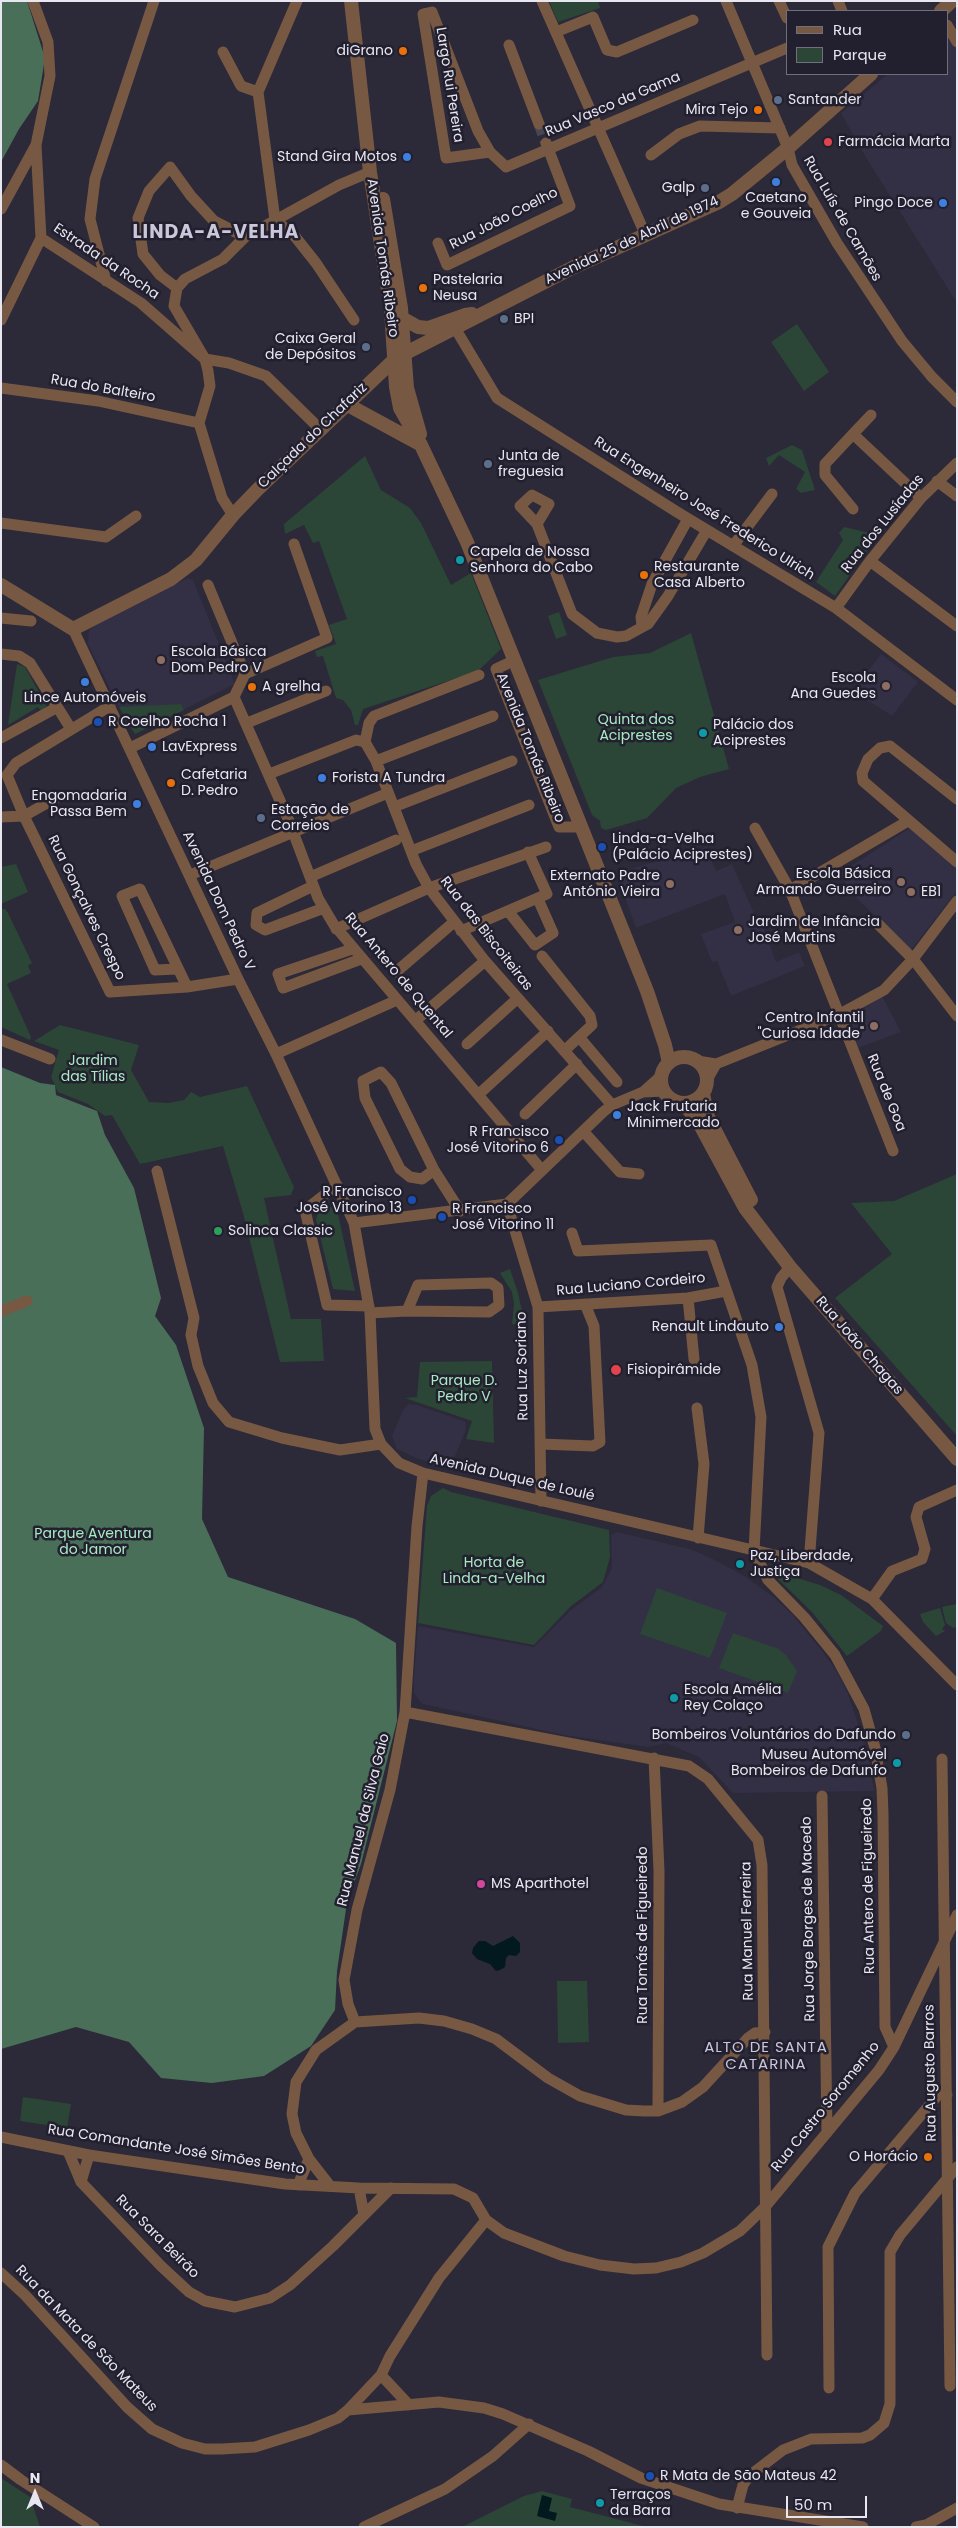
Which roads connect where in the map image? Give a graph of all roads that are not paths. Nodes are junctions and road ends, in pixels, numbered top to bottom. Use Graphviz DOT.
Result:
graph roads {
  1 [pos="32,1"];
  2 [pos="154,1"];
  3 [pos="297,1"];
  4 [pos="351,1"];
  5 [pos="542,1"];
  6 [pos="726,1"];
  7 [pos="779,1"];
  8 [pos="952,1"];
  9 [pos="943,10"];
  10 [pos="786,16"];
  11 [pos="693,20"];
  12 [pos="948,27"];
  13 [pos="556,32"];
  14 [pos="957,42"];
  15 [pos="509,45"];
  16 [pos="786,48"];
  17 [pos="223,52"];
  18 [pos="752,62"];
  19 [pos="870,75"];
  20 [pos="258,92"];
  21 [pos="539,124"];
  22 [pos="780,128"];
  23 [pos="597,129"];
  24 [pos="36,145"];
  25 [pos="547,146"];
  26 [pos="788,148"];
  27 [pos="490,152"];
  28 [pos="652,155"];
  29 [pos="375,172"];
  30 [pos="1,209"];
  31 [pos="276,220"];
  32 [pos="646,236"];
  33 [pos="245,237"];
  34 [pos="41,238"];
  35 [pos="438,244"];
  36 [pos="106,281"];
  37 [pos="177,288"];
  38 [pos="483,314"];
  39 [pos="402,318"];
  40 [pos="1,320"];
  41 [pos="354,320"];
  42 [pos="456,328"];
  43 [pos="400,356"];
  44 [pos="205,359"];
  45 [pos="1,388"];
  46 [pos="957,402"];
  47 [pos="346,404"];
  48 [pos="871,415"];
  49 [pos="199,424"];
  50 [pos="320,429"];
  51 [pos="854,434"];
  52 [pos="421,445"];
  53 [pos="957,463"];
  54 [pos="938,481"];
  55 [pos="772,494"];
  56 [pos="957,496"];
  57 [pos="921,498"];
  58 [pos="854,509"];
  59 [pos="232,515"];
  60 [pos="136,516"];
  61 [pos="688,519"];
  62 [pos="1,523"];
  63 [pos="537,524"];
  64 [pos="707,530"];
  65 [pos="294,544"];
  66 [pos="734,546"];
  67 [pos="870,561"];
  68 [pos="208,584"];
  69 [pos="1,585"];
  70 [pos="836,608"];
  71 [pos="1,618"];
  72 [pos="31,622"];
  73 [pos="642,626"];
  74 [pos="957,626"];
  75 [pos="73,628"];
  76 [pos="1,654"];
  77 [pos="515,660"];
  78 [pos="245,674"];
  79 [pos="479,675"];
  80 [pos="326,691"];
  81 [pos="234,697"];
  82 [pos="957,700"];
  83 [pos="110,706"];
  84 [pos="56,708"];
  85 [pos="494,716"];
  86 [pos="247,723"];
  87 [pos="71,729"];
  88 [pos="1,738"];
  89 [pos="365,742"];
  90 [pos="130,748"];
  91 [pos="376,761"];
  92 [pos="512,761"];
  93 [pos="269,774"];
  94 [pos="388,793"];
  95 [pos="56,798"];
  96 [pos="957,799"];
  97 [pos="529,804"];
  98 [pos="394,807"];
  99 [pos="24,816"];
  100 [pos="1,817"];
  101 [pos="908,821"];
  102 [pos="582,827"];
  103 [pos="755,828"];
  104 [pos="292,831"];
  105 [pos="396,840"];
  106 [pos="546,846"];
  107 [pos="411,851"];
  108 [pos="528,852"];
  109 [pos="957,862"];
  110 [pos="190,875"];
  111 [pos="312,882"];
  112 [pos="429,888"];
  113 [pos="790,890"];
  114 [pos="543,897"];
  115 [pos="957,900"];
  116 [pos="324,908"];
  117 [pos="508,911"];
  118 [pos="877,923"];
  119 [pos="458,926"];
  120 [pos="336,929"];
  121 [pos="352,948"];
  122 [pos="542,956"];
  123 [pos="361,959"];
  124 [pos="913,959"];
  125 [pos="485,961"];
  126 [pos="177,969"];
  127 [pos="396,972"];
  128 [pos="238,979"];
  129 [pos="187,987"];
  130 [pos="646,991"];
  131 [pos="517,999"];
  132 [pos="397,1000"];
  133 [pos="838,1015"];
  134 [pos="957,1016"];
  135 [pos="416,1020"];
  136 [pos="548,1031"];
  137 [pos="580,1038"];
  138 [pos="1,1040"];
  139 [pos="468,1044"];
  140 [pos="564,1051"];
  141 [pos="276,1054"];
  142 [pos="682,1057"];
  143 [pos="50,1059"];
  144 [pos="697,1061"];
  145 [pos="669,1063"];
  146 [pos="577,1064"];
  147 [pos="716,1064"];
  148 [pos="661,1076"];
  149 [pos="707,1080"];
  150 [pos="617,1082"];
  151 [pos="664,1091"];
  152 [pos="643,1092"];
  153 [pos="478,1094"];
  154 [pos="703,1094"];
  155 [pos="683,1103"];
  156 [pos="612,1106"];
  157 [pos="524,1114"];
  158 [pos="583,1131"];
  159 [pos="893,1151"];
  160 [pos="542,1168"];
  161 [pos="157,1170"];
  162 [pos="434,1170"];
  163 [pos="639,1174"];
  164 [pos="337,1185"];
  165 [pos="507,1204"];
  166 [pos="460,1211"];
  167 [pos="354,1223"];
  168 [pos="764,1231"];
  169 [pos="572,1233"];
  170 [pos="790,1267"];
  171 [pos="726,1291"];
  172 [pos="688,1298"];
  173 [pos="27,1301"];
  174 [pos="585,1304"];
  175 [pos="538,1307"];
  176 [pos="1,1310"];
  177 [pos="370,1310"];
  178 [pos="408,1311"];
  179 [pos="694,1359"];
  180 [pos="697,1408"];
  181 [pos="381,1444"];
  182 [pos="540,1444"];
  183 [pos="957,1459"];
  184 [pos="423,1473"];
  185 [pos="957,1490"];
  186 [pos="541,1501"];
  187 [pos="698,1538"];
  188 [pos="754,1551"];
  189 [pos="809,1563"];
  190 [pos="872,1599"];
  191 [pos="957,1684"];
  192 [pos="404,1712"];
  193 [pos="654,1758"];
  194 [pos="942,1759"];
  195 [pos="822,1796"];
  196 [pos="957,1915"];
  197 [pos="944,1941"];
  198 [pos="355,2022"];
  199 [pos="764,2032"];
  200 [pos="894,2047"];
  201 [pos="947,2095"];
  202 [pos="658,2111"];
  203 [pos="827,2132"];
  204 [pos="1,2137"];
  205 [pos="68,2151"];
  206 [pos="89,2155"];
  207 [pos="309,2159"];
  208 [pos="957,2167"];
  209 [pos="948,2177"];
  210 [pos="81,2182"];
  211 [pos="298,2185"];
  212 [pos="330,2186"];
  213 [pos="360,2188"];
  214 [pos="391,2188"];
  215 [pos="765,2207"];
  216 [pos="364,2215"];
  217 [pos="486,2220"];
  218 [pos="1,2273"];
  219 [pos="767,2354"];
  220 [pos="380,2375"];
  221 [pos="950,2386"];
  222 [pos="829,2388"];
  223 [pos="409,2406"];
  224 [pos="348,2410"];
  225 [pos="529,2424"];
  226 [pos="1,2465"];
  227 [pos="737,2508"];
  228 [pos="957,2508"];
  229 [pos="94,2527"];
  230 [pos="364,2527"];
  231 [pos="863,2527"];
  232 [pos="916,2527"];
  1 -- 24 [label="street, Estrada da Rocha"];
  2 -- 36 [label="street"];
  3 -- 20 [label="street"];
  4 -- 29 [label="street, Avenida Tomás Ribeiro"];
  5 -- 13 [label="street"];
  6 -- 18 [label="street, Rua Luís de Camões"];
  7 -- 10 [label="street"];
  8 -- 9 [label="street"];
  11 -- 13 [label="street"];
  12 -- 14 [label="street"];
  13 -- 23 [label="street"];
  15 -- 21 [label="street"];
  16 -- 18 [label="street, Rua Vasco da Gama"];
  17 -- 20 [label="street"];
  18 -- 22 [label="street, Rua Luís de Camões"];
  18 -- 23 [label="street, Rua Vasco da Gama"];
  19 -- 26 [label="street, Avenida 25 de Abril de 1974"];
  20 -- 31 [label="street"];
  22 -- 26 [label="street, Rua Luís de Camões"];
  22 -- 28 [label="street"];
  23 -- 25 [label="street, Rua Vasco da Gama"];
  23 -- 32 [label="street"];
  24 -- 30 [label="street"];
  24 -- 34 [label="street, Estrada da Rocha"];
  25 -- 27 [label="street, Rua Vasco da Gama"];
  25 -- 35 [label="street, Rua João Coelho"];
  26 -- 32 [label="street, Avenida 25 de Abril de 1974"];
  26 -- 46 [label="street, Rua Luís de Camões"];
  27 -- 27 [label="street, Largo Rui Pereira"];
  29 -- 31 [label="street"];
  29 -- 39 [label="street, Avenida Tomás Ribeiro"];
  29 -- 43 [label="street, Avenida Tomás Ribeiro"];
  31 -- 33 [label="street"];
  31 -- 41 [label="street"];
  32 -- 38 [label="street, Avenida 25 de Abril de 1974"];
  33 -- 37 [label="street"];
  33 -- 37 [label="street"];
  34 -- 36 [label="street, Estrada da Rocha"];
  34 -- 40 [label="street"];
  36 -- 44 [label="street, Estrada da Rocha"];
  37 -- 44 [label="street"];
  38 -- 39 [label="street"];
  38 -- 42 [label="street, Avenida 25 de Abril de 1974"];
  39 -- 43 [label="street, Avenida Tomás Ribeiro"];
  42 -- 43 [label="street, Avenida 25 de Abril de 1974"];
  42 -- 61 [label="street, Rua Engenheiro José Frederico Ulrich"];
  43 -- 47 [label="street, Calçada do Chafariz"];
  43 -- 52 [label="street, Avenida Tomás Ribeiro"];
  44 -- 49 [label="street"];
  44 -- 50 [label="street"];
  45 -- 49 [label="street, Rua do Balteiro"];
  47 -- 50 [label="street, Calçada do Chafariz"];
  47 -- 52 [label="street"];
  48 -- 51 [label="street"];
  49 -- 59 [label="street"];
  50 -- 59 [label="street, Calçada do Chafariz"];
  51 -- 57 [label="street"];
  51 -- 58 [label="street"];
  52 -- 77 [label="street, Avenida Tomás Ribeiro"];
  53 -- 54 [label="street, Rua dos Lusíadas"];
  54 -- 56 [label="street"];
  54 -- 57 [label="street, Rua dos Lusíadas"];
  55 -- 66 [label="street"];
  57 -- 67 [label="street, Rua dos Lusíadas"];
  59 -- 75 [label="street, Calçada do Chafariz"];
  60 -- 62 [label="street"];
  61 -- 64 [label="street, Rua Engenheiro José Frederico Ulrich"];
  61 -- 73 [label="street"];
  63 -- 73 [label="street"];
  64 -- 66 [label="street, Rua Engenheiro José Frederico Ulrich"];
  64 -- 73 [label="street"];
  65 -- 78 [label="street"];
  66 -- 70 [label="street, Rua Engenheiro José Frederico Ulrich"];
  67 -- 70 [label="street, Rua dos Lusíadas"];
  67 -- 74 [label="street"];
  68 -- 78 [label="street"];
  69 -- 75 [label="street"];
  70 -- 82 [label="street, Rua Engenheiro José Frederico Ulrich"];
  71 -- 72 [label="street"];
  75 -- 83 [label="street, Avenida Dom Pedro V"];
  76 -- 84 [label="street"];
  77 -- 102 [label="street, Avenida Tomás Ribeiro"];
  77 -- 102 [label="street, Avenida Tomás Ribeiro"];
  78 -- 81 [label="street"];
  79 -- 89 [label="street"];
  80 -- 86 [label="street"];
  81 -- 86 [label="street, Rua Antero de Quental"];
  81 -- 90 [label="street"];
  83 -- 87 [label="street"];
  83 -- 90 [label="street, Avenida Dom Pedro V"];
  84 -- 87 [label="street"];
  84 -- 88 [label="street"];
  85 -- 91 [label="street"];
  86 -- 93 [label="street, Rua Antero de Quental"];
  87 -- 99 [label="street, Rua Gonçalves Crespo"];
  89 -- 91 [label="street, Rua das Biscoiteiras"];
  89 -- 93 [label="street"];
  90 -- 110 [label="street, Avenida Dom Pedro V"];
  91 -- 94 [label="street, Rua das Biscoiteiras"];
  92 -- 98 [label="street"];
  93 -- 104 [label="street, Rua Antero de Quental"];
  94 -- 98 [label="street, Rua das Biscoiteiras"];
  94 -- 104 [label="street"];
  95 -- 99 [label="street"];
  96 -- 101 [label="street"];
  97 -- 107 [label="street"];
  98 -- 107 [label="street, Rua das Biscoiteiras"];
  99 -- 100 [label="street"];
  99 -- 129 [label="street, Rua Gonçalves Crespo"];
  101 -- 109 [label="street"];
  101 -- 113 [label="street"];
  102 -- 130 [label="street, Avenida Tomás Ribeiro"];
  103 -- 113 [label="street, Rua de Goa"];
  104 -- 110 [label="street"];
  104 -- 111 [label="street, Rua Antero de Quental"];
  105 -- 111 [label="street"];
  106 -- 108 [label="street"];
  107 -- 112 [label="street, Rua das Biscoiteiras"];
  108 -- 112 [label="street"];
  108 -- 114 [label="street"];
  110 -- 128 [label="street, Avenida Dom Pedro V"];
  111 -- 116 [label="street, Rua Antero de Quental"];
  111 -- 116 [label="street"];
  112 -- 119 [label="street, Rua das Biscoiteiras"];
  112 -- 120 [label="street"];
  113 -- 133 [label="street, Rua de Goa"];
  114 -- 117 [label="street"];
  114 -- 117 [label="street"];
  115 -- 124 [label="street"];
  116 -- 120 [label="street, Rua Antero de Quental"];
  117 -- 119 [label="street"];
  118 -- 124 [label="street"];
  119 -- 125 [label="street, Rua das Biscoiteiras"];
  119 -- 127 [label="street"];
  120 -- 121 [label="street, Rua Antero de Quental"];
  121 -- 123 [label="street, Rua Antero de Quental"];
  121 -- 123 [label="street"];
  122 -- 137 [label="street"];
  123 -- 132 [label="street, Rua Antero de Quental"];
  124 -- 133 [label="street"];
  124 -- 134 [label="street"];
  125 -- 131 [label="street, Rua das Biscoiteiras"];
  125 -- 135 [label="street"];
  126 -- 126 [label="street"];
  126 -- 129 [label="street"];
  128 -- 129 [label="street, Rua Gonçalves Crespo"];
  128 -- 141 [label="street, Avenida Dom Pedro V"];
  130 -- 142 [label="street, Avenida Tomás Ribeiro"];
  130 -- 145 [label="street, Avenida Tomás Ribeiro"];
  131 -- 136 [label="street, Rua das Biscoiteiras"];
  131 -- 139 [label="street"];
  132 -- 135 [label="street, Rua Antero de Quental"];
  132 -- 141 [label="street"];
  133 -- 147 [label="street"];
  133 -- 159 [label="street, Rua de Goa"];
  135 -- 153 [label="street, Rua Antero de Quental"];
  136 -- 140 [label="street, Rua das Biscoiteiras"];
  136 -- 153 [label="street"];
  137 -- 140 [label="street"];
  137 -- 150 [label="street"];
  138 -- 143 [label="street"];
  140 -- 146 [label="street, Rua das Biscoiteiras"];
  141 -- 164 [label="street, Avenida Dom Pedro V"];
  142 -- 144 [label="street"];
  142 -- 145 [label="street"];
  144 -- 147 [label="street"];
  144 -- 149 [label="street"];
  145 -- 148 [label="street"];
  146 -- 156 [label="street, Rua das Biscoiteiras"];
  146 -- 157 [label="street"];
  147 -- 149 [label="street"];
  148 -- 151 [label="street"];
  148 -- 152 [label="street"];
  149 -- 154 [label="street"];
  151 -- 152 [label="street"];
  151 -- 155 [label="street"];
  152 -- 156 [label="street"];
  153 -- 160 [label="street, Rua Antero de Quental"];
  154 -- 155 [label="street"];
  154 -- 168 [label="street, Rua João Chagas"];
  155 -- 168 [label="street, Rua João Chagas"];
  156 -- 158 [label="street"];
  158 -- 160 [label="street"];
  158 -- 163 [label="street"];
  160 -- 165 [label="street"];
  161 -- 181 [label="street"];
  162 -- 162 [label="street"];
  162 -- 166 [label="street"];
  164 -- 167 [label="street, Avenida Dom Pedro V"];
  164 -- 177 [label="street"];
  165 -- 166 [label="street"];
  165 -- 175 [label="street, Rua Luz Soriano"];
  166 -- 167 [label="street"];
  167 -- 177 [label="street, Avenida Dom Pedro V"];
  168 -- 170 [label="street, Rua João Chagas"];
  169 -- 171 [label="street"];
  170 -- 183 [label="street, Rua João Chagas"];
  170 -- 189 [label="street"];
  171 -- 172 [label="street, Rua Luciano Cordeiro"];
  171 -- 188 [label="street"];
  172 -- 174 [label="street, Rua Luciano Cordeiro"];
  172 -- 179 [label="street"];
  173 -- 176 [label="street"];
  174 -- 175 [label="street, Rua Luciano Cordeiro"];
  174 -- 182 [label="street"];
  175 -- 182 [label="street, Rua Luz Soriano"];
  177 -- 178 [label="street"];
  177 -- 181 [label="street, Avenida Dom Pedro V"];
  178 -- 178 [label="street"];
  180 -- 187 [label="street"];
  181 -- 184 [label="street, Avenida Duque de Loulé"];
  182 -- 186 [label="street, Rua Luz Soriano"];
  184 -- 186 [label="street, Avenida Duque de Loulé"];
  184 -- 192 [label="street, Rua Manuel da Silva Gaio"];
  185 -- 190 [label="street"];
  186 -- 187 [label="street, Avenida Duque de Loulé"];
  187 -- 188 [label="street, Avenida Duque de Loulé"];
  188 -- 189 [label="street, Avenida Duque de Loulé"];
  188 -- 200 [label="street, Rua Antero de Figueiredo"];
  189 -- 190 [label="street, Avenida Duque de Loulé"];
  190 -- 191 [label="street, Avenida Duque de Loulé"];
  192 -- 193 [label="street, Rua Manuel Ferreira"];
  192 -- 198 [label="street, Rua Manuel da Silva Gaio"];
  193 -- 199 [label="street, Rua Manuel Ferreira"];
  193 -- 202 [label="street, Rua Tomás de Figueiredo"];
  194 -- 197 [label="street, Rua Augusto Barros"];
  195 -- 203 [label="street, Rua Jorge Borges de Macedo"];
  196 -- 197 [label="street, Rua Castro Soromenho"];
  197 -- 200 [label="street, Rua Castro Soromenho"];
  197 -- 201 [label="street, Rua Augusto Barros"];
  198 -- 202 [label="street"];
  198 -- 207 [label="street"];
  199 -- 202 [label="street"];
  199 -- 215 [label="street, Rua Manuel Ferreira"];
  200 -- 203 [label="street, Rua Castro Soromenho"];
  201 -- 209 [label="street, Rua Augusto Barros"];
  201 -- 222 [label="street"];
  203 -- 215 [label="street, Rua Castro Soromenho"];
  204 -- 205 [label="street, Rua Comandante José Simões Bento"];
  205 -- 206 [label="street, Rua Comandante José Simões Bento"];
  205 -- 210 [label="street, Rua Sara Beirão"];
  206 -- 210 [label="street"];
  206 -- 211 [label="street, Rua Comandante José Simões Bento"];
  207 -- 211 [label="street"];
  207 -- 212 [label="street"];
  208 -- 209 [label="street"];
  209 -- 221 [label="street, Rua Augusto Barros"];
  209 -- 227 [label="street"];
  210 -- 216 [label="street, Rua Sara Beirão"];
  211 -- 212 [label="street, Rua Comandante José Simões Bento"];
  212 -- 213 [label="street, Rua Comandante José Simões Bento"];
  213 -- 214 [label="street, Rua Comandante José Simões Bento"];
  213 -- 216 [label="street"];
  214 -- 216 [label="street, Rua Sara Beirão"];
  214 -- 217 [label="street, Rua Comandante José Simões Bento"];
  215 -- 217 [label="street, Rua Castro Soromenho"];
  215 -- 219 [label="street, Rua Manuel Ferreira"];
  217 -- 220 [label="street"];
  218 -- 224 [label="street, Rua da Mata de São Mateus"];
  220 -- 223 [label="street"];
  220 -- 224 [label="street"];
  223 -- 224 [label="street, Rua da Mata de São Mateus"];
  223 -- 225 [label="street, Rua da Mata de São Mateus"];
  225 -- 227 [label="street, Rua da Mata de São Mateus"];
  225 -- 230 [label="street"];
  226 -- 229 [label="street"];
  227 -- 231 [label="street, Rua da Mata de São Mateus"];
  228 -- 232 [label="street"];
}
